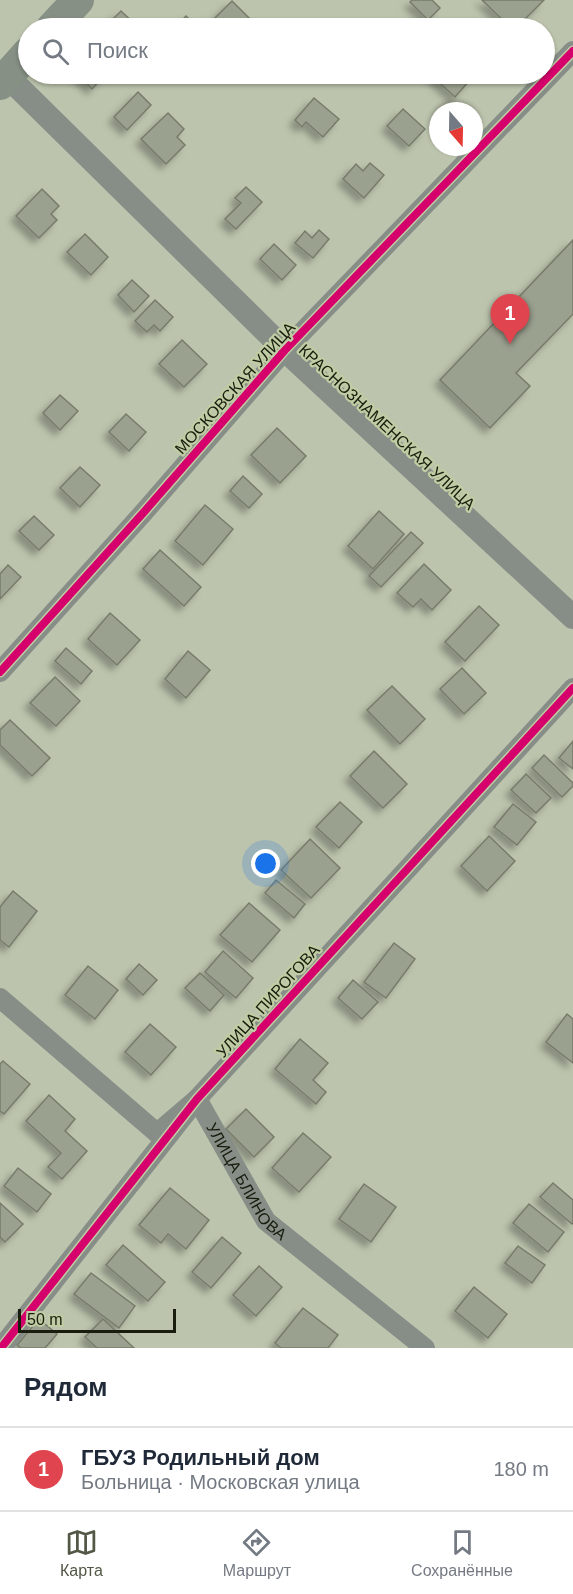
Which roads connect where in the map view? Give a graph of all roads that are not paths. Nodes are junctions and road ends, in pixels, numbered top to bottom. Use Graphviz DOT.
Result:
graph roads {
  1 [pos="78,0"];
  2 [pos="61,18"];
  3 [pos="573,51"];
  4 [pos="18,62"];
  5 [pos="555,70"];
  6 [pos="2,76"];
  7 [pos="541,84"];
  8 [pos="285,350"];
  9 [pos="571,610"];
  10 [pos="0,672"];
  11 [pos="573,688"];
  12 [pos="0,998"];
  13 [pos="197,1099"];
  14 [pos="1,1348"];
  15 [pos="425,1348"];
  1 -- 2 [label="main road"];
  3 -- 5 [label="street, МОСКОВСКАЯ УЛИЦА"];
  4 -- 6 [label="main road"];
  6 -- 8 [label="street, КРАСНОЗНАМЕНСКАЯ УЛИЦА"];
  7 -- 8 [label="street, МОСКОВСКАЯ УЛИЦА"];
  8 -- 9 [label="street, КРАСНОЗНАМЕНСКАЯ УЛИЦА"];
  8 -- 10 [label="street, МОСКОВСКАЯ УЛИЦА"];
  11 -- 13 [label="street, УЛИЦА ПИРОГОВА"];
  12 -- 13 [label="street"];
  13 -- 14 [label="street, УЛИЦА ПИРОГОВА"];
  13 -- 15 [label="street, УЛИЦА БЛИНОВА"];
}
